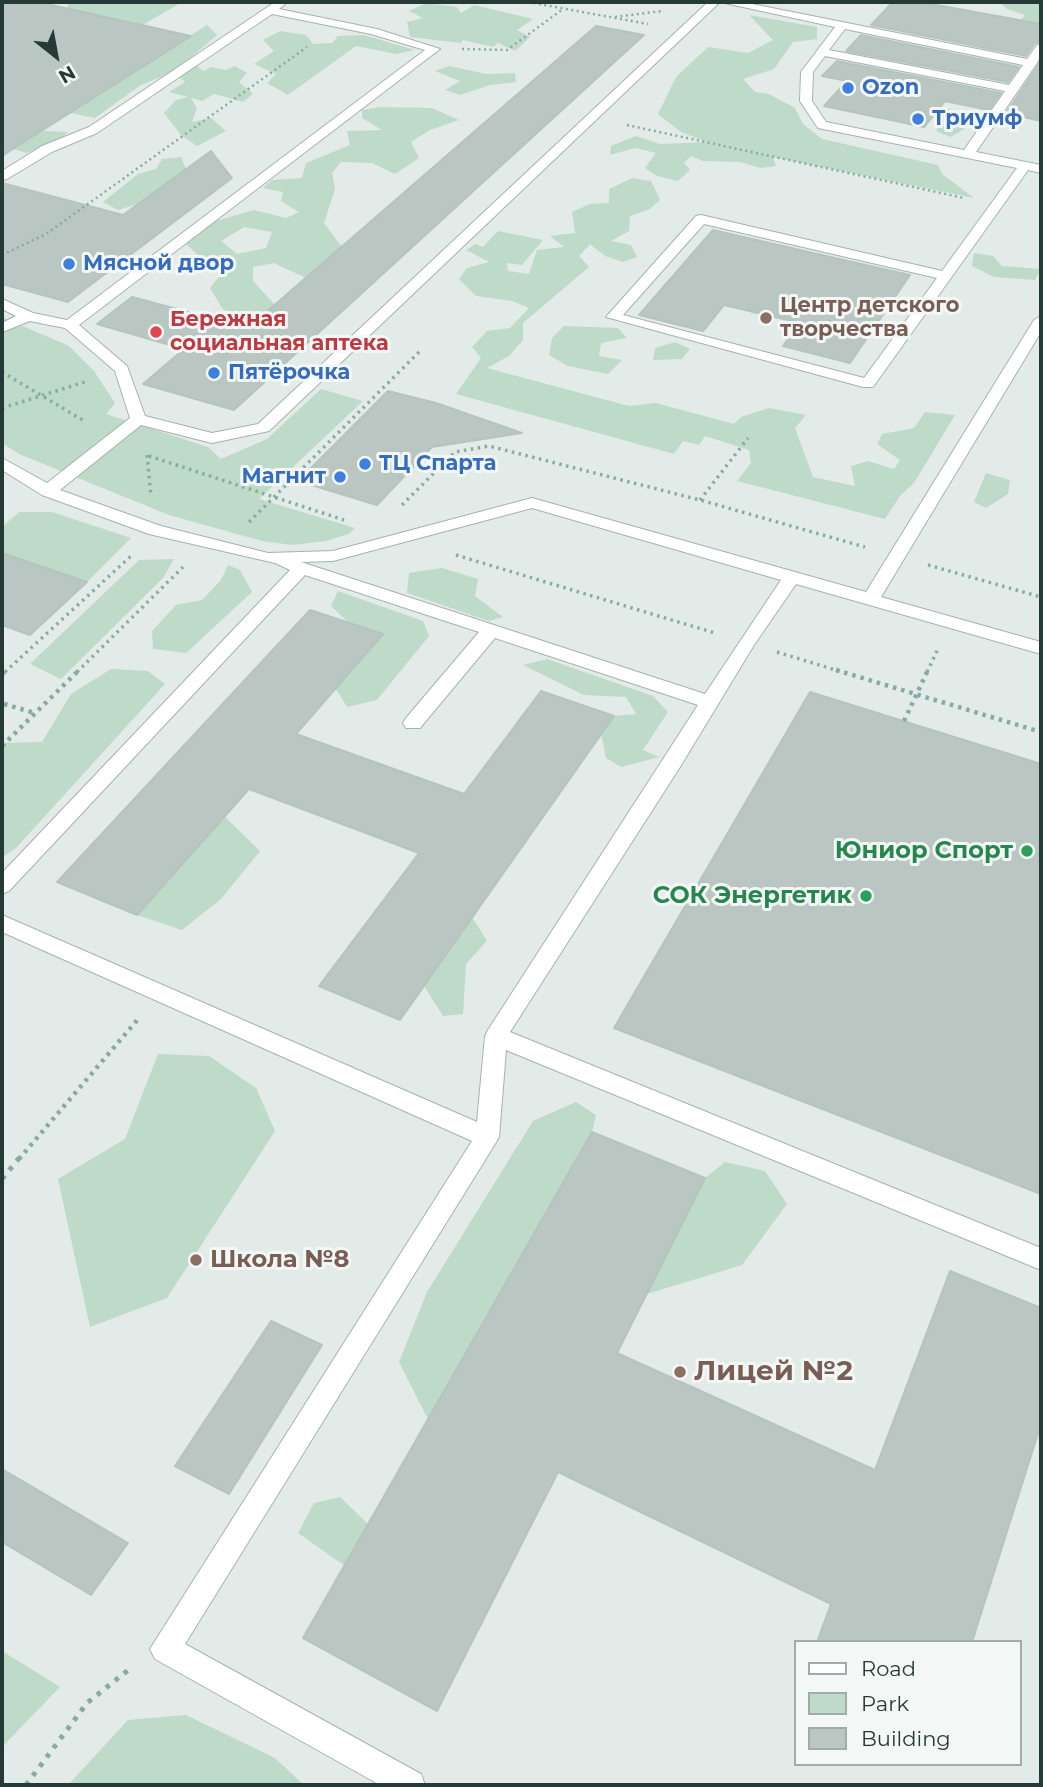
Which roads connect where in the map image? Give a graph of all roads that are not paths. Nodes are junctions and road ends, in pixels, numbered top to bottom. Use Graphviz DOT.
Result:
graph roads {
  1 [pos="282,2"];
  2 [pos="714,2"];
  3 [pos="726,2"];
  4 [pos="269,10"];
  5 [pos="842,25"];
  6 [pos="1041,47"];
  7 [pos="822,52"];
  8 [pos="1031,63"];
  9 [pos="1013,89"];
  10 [pos="968,154"];
  11 [pos="1025,166"];
  12 [pos="1041,169"];
  13 [pos="2,176"];
  14 [pos="946,276"];
  15 [pos="2,303"];
  16 [pos="28,316"];
  17 [pos="1041,320"];
  18 [pos="70,325"];
  19 [pos="2,328"];
  20 [pos="138,419"];
  21 [pos="2,463"];
  22 [pos="48,491"];
  23 [pos="268,558"];
  24 [pos="301,569"];
  25 [pos="793,576"];
  26 [pos="871,598"];
  27 [pos="491,631"];
  28 [pos="1041,648"];
  29 [pos="710,702"];
  30 [pos="413,723"];
  31 [pos="2,886"];
  32 [pos="2,923"];
  33 [pos="496,1036"];
  34 [pos="487,1137"];
  35 [pos="1041,1259"];
  36 [pos="410,1785"];
  1 -- 4 [label="lane"];
  2 -- 20 [label="lane"];
  3 -- 5 [label="lane"];
  4 -- 13 [label="lane"];
  4 -- 18 [label="lane"];
  5 -- 7 [label="lane"];
  5 -- 8 [label="lane"];
  6 -- 8 [label="lane"];
  7 -- 9 [label="lane"];
  7 -- 10 [label="lane"];
  8 -- 9 [label="lane"];
  9 -- 10 [label="lane"];
  10 -- 11 [label="lane"];
  11 -- 12 [label="lane"];
  11 -- 14 [label="lane"];
  14 -- 14 [label="lane"];
  15 -- 16 [label="lane"];
  16 -- 18 [label="lane"];
  16 -- 19 [label="lane"];
  17 -- 26 [label="lane"];
  18 -- 20 [label="lane"];
  20 -- 22 [label="lane"];
  21 -- 22 [label="lane"];
  22 -- 23 [label="lane"];
  23 -- 24 [label="lane"];
  23 -- 25 [label="lane"];
  24 -- 27 [label="lane"];
  24 -- 31 [label="lane"];
  25 -- 26 [label="lane"];
  25 -- 29 [label="lane"];
  26 -- 28 [label="lane"];
  27 -- 29 [label="lane"];
  27 -- 30 [label="lane"];
  29 -- 33 [label="lane"];
  32 -- 34 [label="lane"];
  33 -- 34 [label="lane"];
  33 -- 35 [label="lane"];
  34 -- 36 [label="lane"];
}
